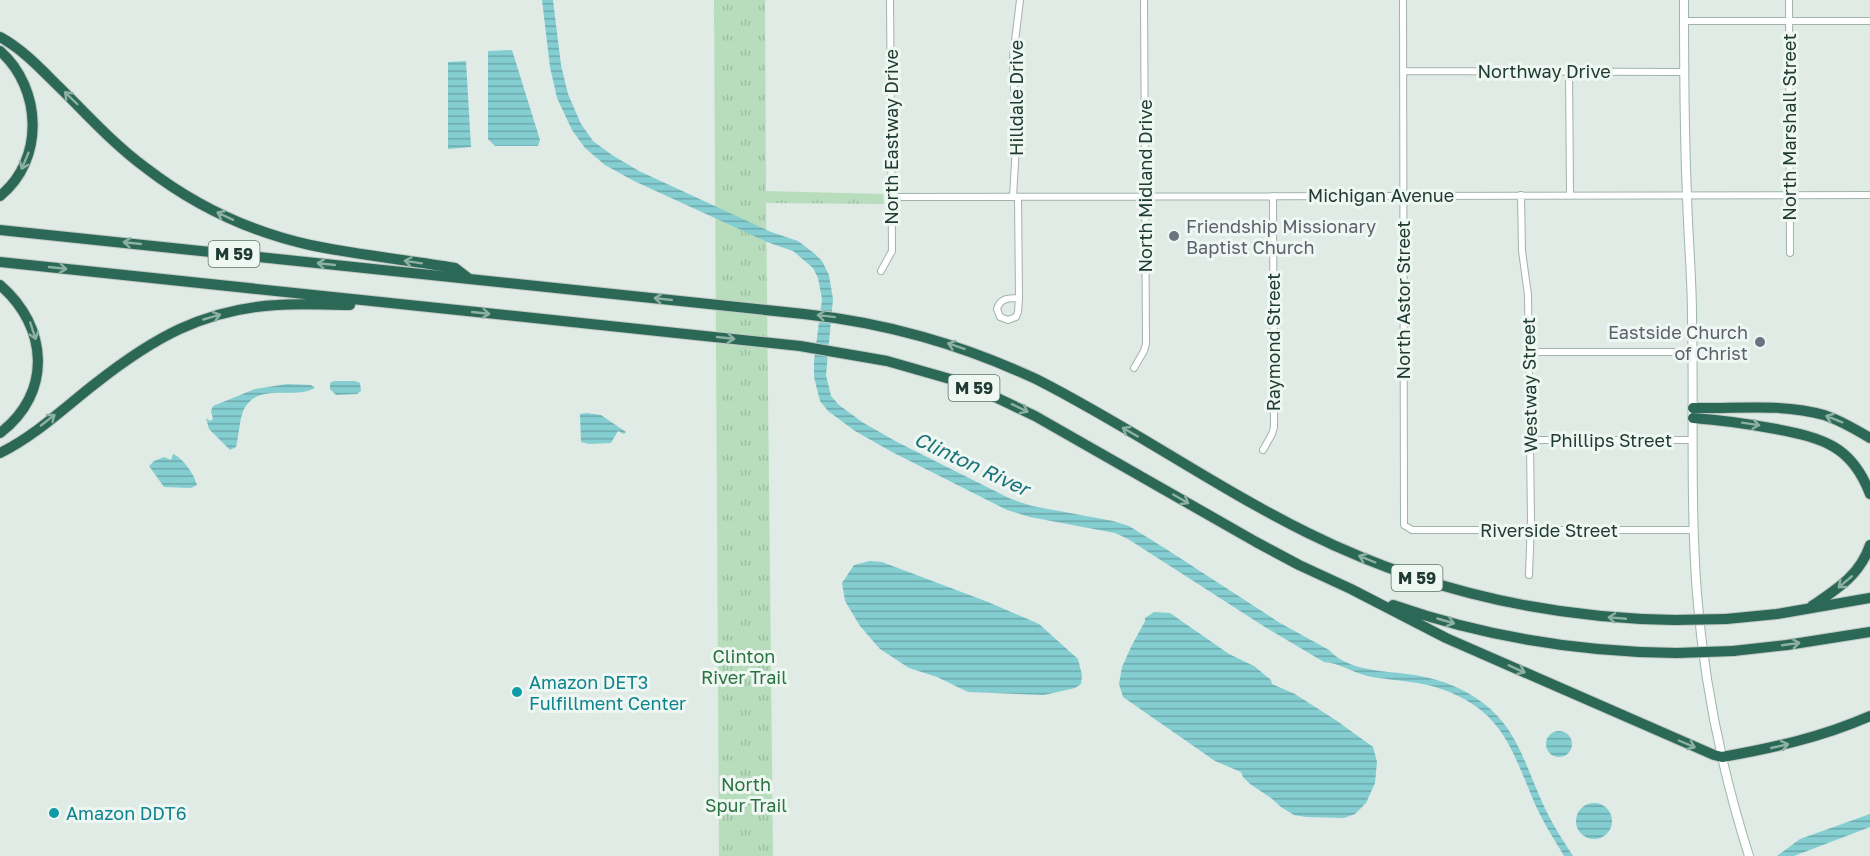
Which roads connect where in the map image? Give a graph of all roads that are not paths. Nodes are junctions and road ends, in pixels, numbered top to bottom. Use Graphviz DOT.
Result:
graph roads {
  1 [pos="890,0"];
  2 [pos="1020,0"];
  3 [pos="1144,0"];
  4 [pos="1403,0"];
  5 [pos="1684,0"];
  6 [pos="1789,0"];
  7 [pos="1684,21"];
  8 [pos="1789,21"];
  9 [pos="1870,21"];
  10 [pos="0,37"];
  11 [pos="0,51"];
  12 [pos="1403,71"];
  13 [pos="1569,71"];
  14 [pos="1684,72"];
  15 [pos="1403,195"];
  16 [pos="1521,195"];
  17 [pos="1569,195"];
  18 [pos="1687,195"];
  19 [pos="1789,195"];
  20 [pos="1870,195"];
  21 [pos="0,196"];
  22 [pos="1145,196"];
  23 [pos="1273,196"];
  24 [pos="891,197"];
  25 [pos="1016,197"];
  26 [pos="0,230"];
  27 [pos="1790,253"];
  28 [pos="0,262"];
  29 [pos="881,271"];
  30 [pos="468,279"];
  31 [pos="0,285"];
  32 [pos="1018,298"];
  33 [pos="422,307"];
  34 [pos="1529,352"];
  35 [pos="1693,352"];
  36 [pos="1134,368"];
  37 [pos="1693,413"];
  38 [pos="0,433"];
  39 [pos="1870,438"];
  40 [pos="1530,440"];
  41 [pos="1693,440"];
  42 [pos="1263,450"];
  43 [pos="0,453"];
  44 [pos="1870,494"];
  45 [pos="1405,527"];
  46 [pos="1530,530"];
  47 [pos="1694,530"];
  48 [pos="1870,545"];
  49 [pos="1529,575"];
  50 [pos="1351,589"];
  51 [pos="1870,598"];
  52 [pos="1807,609"];
  53 [pos="1870,632"];
  54 [pos="1870,716"];
  55 [pos="1722,758"];
  56 [pos="1749,856"];
  1 -- 24 [label="street, North Eastway Drive"];
  2 -- 25 [label="street, Hilldale Drive"];
  3 -- 22 [label="street, North Midland Drive"];
  4 -- 12 [label="street, North Astor Street"];
  5 -- 7 [label="main road"];
  6 -- 8 [label="street, North Marshall Street"];
  7 -- 8 [label="street"];
  7 -- 14 [label="main road"];
  8 -- 9 [label="street"];
  8 -- 19 [label="street, North Marshall Street"];
  30 -- 10 [label="highway, one-way"];
  11 -- 21 [label="highway, one-way"];
  12 -- 13 [label="street, Northway Drive"];
  12 -- 15 [label="street, North Astor Street"];
  13 -- 14 [label="street, Northway Drive"];
  13 -- 17 [label="street"];
  14 -- 18 [label="main road"];
  15 -- 16 [label="street, Michigan Avenue"];
  15 -- 23 [label="street, Michigan Avenue"];
  15 -- 45 [label="street, North Astor Street"];
  16 -- 17 [label="street, Michigan Avenue"];
  16 -- 34 [label="street, Westway Street"];
  17 -- 18 [label="street, Michigan Avenue"];
  18 -- 19 [label="street, Michigan Avenue"];
  18 -- 35 [label="main road"];
  19 -- 20 [label="street, Michigan Avenue"];
  19 -- 27 [label="street, North Marshall Street"];
  22 -- 23 [label="street, Michigan Avenue"];
  22 -- 25 [label="street, Michigan Avenue"];
  22 -- 36 [label="street, North Midland Drive"];
  23 -- 42 [label="street, Raymond Street"];
  24 -- 25 [label="street, Michigan Avenue"];
  24 -- 29 [label="street, North Eastway Drive"];
  25 -- 32 [label="street, Hilldale Drive"];
  30 -- 26 [label="highway, M 59, one-way"];
  28 -- 33 [label="highway, M 59, one-way"];
  52 -- 30 [label="highway, M 59, one-way, bridge"];
  31 -- 38 [label="highway, one-way"];
  43 -- 33 [label="highway, one-way"];
  33 -- 50 [label="highway, M 59, one-way"];
  34 -- 35 [label="street"];
  34 -- 40 [label="street, Westway Street"];
  35 -- 37 [label="main road"];
  39 -- 37 [label="highway, one-way"];
  37 -- 41 [label="main road"];
  37 -- 44 [label="highway, one-way"];
  40 -- 41 [label="street, Phillips Street"];
  40 -- 46 [label="street, Westway Street"];
  41 -- 47 [label="main road"];
  45 -- 46 [label="street, Riverside Street"];
  46 -- 47 [label="street, Riverside Street"];
  46 -- 49 [label="street, Westway Street"];
  47 -- 55 [label="main road"];
  48 -- 52 [label="highway, one-way"];
  50 -- 53 [label="highway, M 59, one-way, bridge"];
  50 -- 55 [label="highway, one-way"];
  51 -- 52 [label="highway, M 59"];
  55 -- 54 [label="highway, one-way"];
  55 -- 56 [label="main road"];
}
